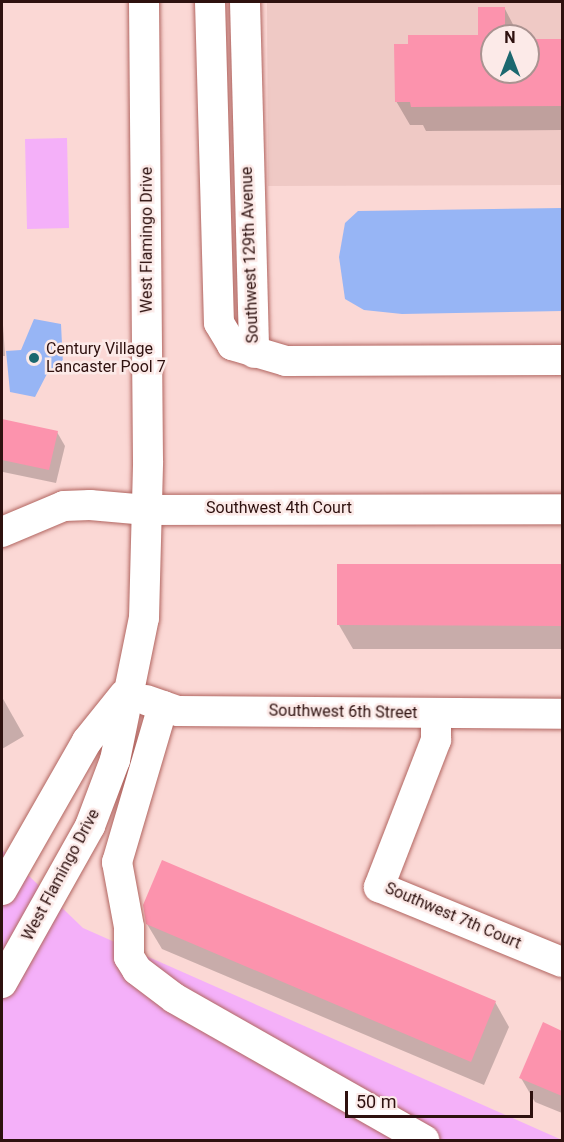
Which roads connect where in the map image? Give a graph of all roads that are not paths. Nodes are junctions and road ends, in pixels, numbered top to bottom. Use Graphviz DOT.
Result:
graph roads {
  1 [pos="144,2"];
  2 [pos="210,2"];
  3 [pos="245,2"];
  4 [pos="254,353"];
  5 [pos="562,360"];
  6 [pos="562,509"];
  7 [pos="147,510"];
  8 [pos="2,532"];
  9 [pos="126,693"];
  10 [pos="163,706"];
  11 [pos="436,714"];
  12 [pos="562,714"];
  13 [pos="2,890"];
  14 [pos="562,962"];
  15 [pos="2,983"];
  16 [pos="424,1140"];
  1 -- 7 [label="street, West Flamingo Drive"];
  2 -- 4 [label="street, Southwest 129th Avenue"];
  3 -- 4 [label="street, Southwest 129th Avenue"];
  4 -- 5 [label="street"];
  6 -- 7 [label="street, Southwest 4th Court"];
  7 -- 8 [label="street, Southwest 4th Court"];
  7 -- 9 [label="street, West Flamingo Drive"];
  9 -- 10 [label="street, Southwest 6th Street"];
  9 -- 13 [label="street, West Flamingo Drive"];
  9 -- 15 [label="street, West Flamingo Drive"];
  10 -- 11 [label="street, Southwest 6th Street"];
  10 -- 16 [label="street"];
  11 -- 12 [label="street, Southwest 6th Street"];
  11 -- 14 [label="street, Southwest 7th Court"];
}
